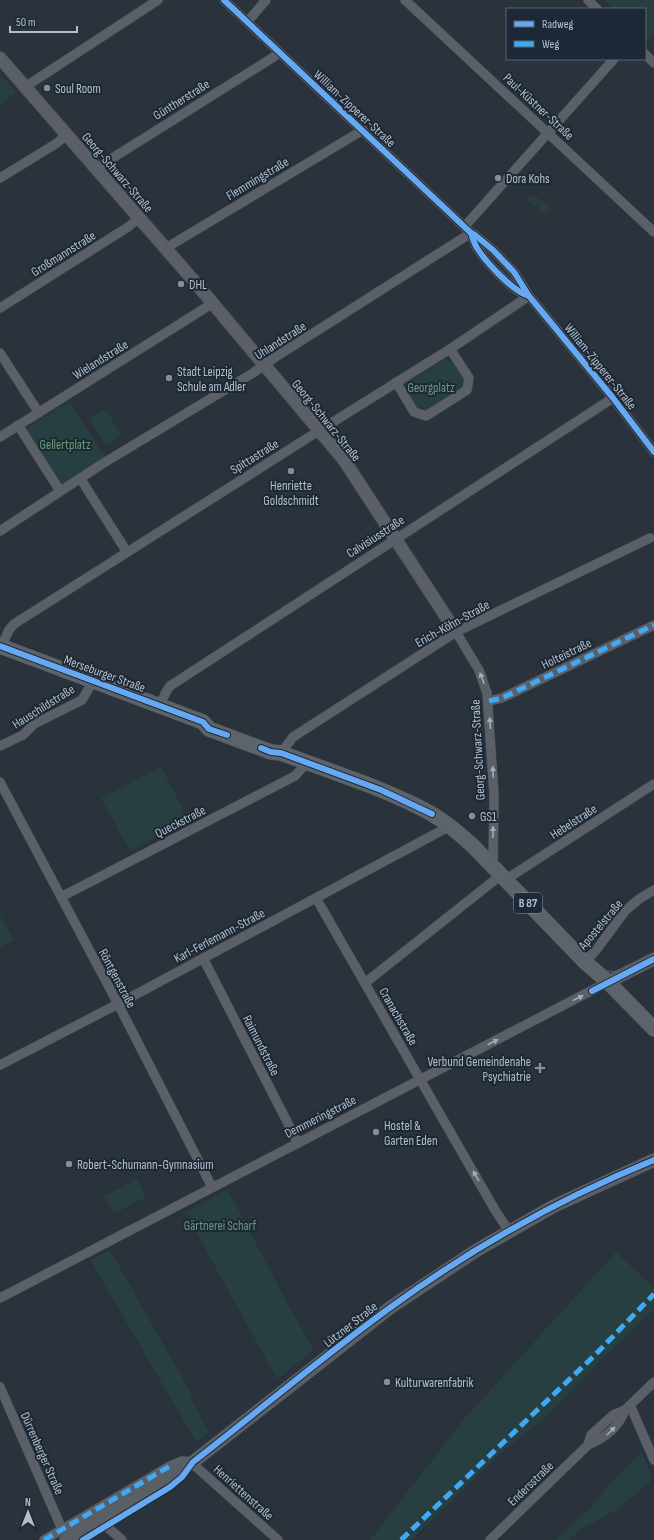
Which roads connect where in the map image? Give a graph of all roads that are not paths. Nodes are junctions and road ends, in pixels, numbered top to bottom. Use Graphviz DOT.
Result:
graph roads {
  1 [pos="158,0"];
  2 [pos="224,0"];
  3 [pos="266,0"];
  4 [pos="405,0"];
  5 [pos="588,0"];
  6 [pos="596,8"];
  7 [pos="248,21"];
  8 [pos="280,53"];
  9 [pos="646,55"];
  10 [pos="0,58"];
  11 [pos="613,60"];
  12 [pos="654,62"];
  13 [pos="26,87"];
  14 [pos="362,130"];
  15 [pos="548,132"];
  16 [pos="66,135"];
  17 [pos="98,169"];
  18 [pos="0,178"];
  19 [pos="139,218"];
  20 [pos="468,230"];
  21 [pos="654,232"];
  22 [pos="166,248"];
  23 [pos="529,296"];
  24 [pos="213,303"];
  25 [pos="0,308"];
  26 [pos="450,349"];
  27 [pos="0,353"];
  28 [pos="264,365"];
  29 [pos="396,382"];
  30 [pos="613,398"];
  31 [pos="39,413"];
  32 [pos="18,426"];
  33 [pos="319,431"];
  34 [pos="0,437"];
  35 [pos="654,452"];
  36 [pos="80,478"];
  37 [pos="60,491"];
  38 [pos="0,530"];
  39 [pos="650,538"];
  40 [pos="395,539"];
  41 [pos="127,552"];
  42 [pos="654,625"];
  43 [pos="456,632"];
  44 [pos="1,646"];
  45 [pos="93,681"];
  46 [pos="489,702"];
  47 [pos="160,705"];
  48 [pos="0,746"];
  49 [pos="281,752"];
  50 [pos="305,762"];
  51 [pos="0,782"];
  52 [pos="654,784"];
  53 [pos="450,826"];
  54 [pos="500,873"];
  55 [pos="654,890"];
  56 [pos="61,897"];
  57 [pos="316,898"];
  58 [pos="203,958"];
  59 [pos="654,959"];
  60 [pos="585,962"];
  61 [pos="608,982"];
  62 [pos="365,983"];
  63 [pos="118,1004"];
  64 [pos="654,1029"];
  65 [pos="0,1064"];
  66 [pos="421,1080"];
  67 [pos="298,1143"];
  68 [pos="654,1160"];
  69 [pos="212,1187"];
  70 [pos="509,1230"];
  71 [pos="0,1298"];
  72 [pos="654,1382"];
  73 [pos="0,1387"];
  74 [pos="628,1407"];
  75 [pos="654,1460"];
  76 [pos="193,1462"];
  77 [pos="106,1526"];
  78 [pos="64,1534"];
  79 [pos="44,1540"];
  80 [pos="82,1540"];
  81 [pos="122,1540"];
  82 [pos="278,1540"];
  83 [pos="490,1540"];
  1 -- 13 [label="street"];
  2 -- 7 [label="street, William-Zipperer-Straße"];
  3 -- 7 [label="street"];
  4 -- 15 [label="street, Paul-Küstner-Straße"];
  5 -- 6 [label="street"];
  7 -- 8 [label="street, William-Zipperer-Straße"];
  8 -- 14 [label="street, William-Zipperer-Straße"];
  8 -- 17 [label="street, Güntherstraße"];
  9 -- 12 [label="street"];
  10 -- 13 [label="street, Georg-Schwarz-Straße"];
  11 -- 15 [label="street, Uhlandstraße"];
  13 -- 16 [label="street, Georg-Schwarz-Straße"];
  14 -- 20 [label="street, William-Zipperer-Straße"];
  14 -- 22 [label="street, Flemmingstraße"];
  15 -- 20 [label="street, Uhlandstraße"];
  15 -- 21 [label="street, Paul-Küstner-Straße"];
  16 -- 17 [label="street, Georg-Schwarz-Straße"];
  16 -- 18 [label="street"];
  17 -- 19 [label="street, Georg-Schwarz-Straße"];
  19 -- 22 [label="street, Georg-Schwarz-Straße"];
  19 -- 25 [label="street, Großmannstraße"];
  20 -- 23 [label="street, William-Zipperer-Straße"];
  20 -- 28 [label="street, Uhlandstraße"];
  22 -- 24 [label="street, Georg-Schwarz-Straße"];
  23 -- 26 [label="street, Spittastraße"];
  23 -- 30 [label="street, William-Zipperer-Straße"];
  24 -- 28 [label="street, Georg-Schwarz-Straße"];
  24 -- 31 [label="street, Wielandstraße"];
  26 -- 29 [label="street, Spittastraße"];
  26 -- 29 [label="street"];
  27 -- 31 [label="street"];
  28 -- 33 [label="street, Georg-Schwarz-Straße"];
  28 -- 36 [label="street, Uhlandstraße"];
  29 -- 33 [label="street, Spittastraße"];
  30 -- 35 [label="street, William-Zipperer-Straße"];
  30 -- 40 [label="street, Calvisiusstraße"];
  31 -- 32 [label="street, Wielandstraße"];
  32 -- 34 [label="street, Wielandstraße"];
  32 -- 37 [label="street"];
  33 -- 40 [label="street, Georg-Schwarz-Straße"];
  33 -- 41 [label="street, Spittastraße"];
  36 -- 37 [label="street, Uhlandstraße"];
  36 -- 41 [label="street"];
  37 -- 38 [label="street, Uhlandstraße"];
  39 -- 43 [label="street, Erich-Köhn-Straße"];
  40 -- 43 [label="street, Georg-Schwarz-Straße"];
  40 -- 47 [label="street, Calvisiusstraße"];
  41 -- 44 [label="street, Spittastraße"];
  42 -- 46 [label="street, Holteistraße"];
  46 -- 43 [label="street, Georg-Schwarz-Straße, one-way"];
  43 -- 49 [label="street, Erich-Köhn-Straße"];
  44 -- 45 [label="main road, Merseburger Straße / B 87"];
  45 -- 47 [label="main road, Merseburger Straße / B 87"];
  45 -- 48 [label="street, Hauschildstraße"];
  54 -- 46 [label="street, Georg-Schwarz-Straße, one-way"];
  47 -- 49 [label="main road, Merseburger Straße / B 87"];
  49 -- 50 [label="main road, Merseburger Straße / B 87"];
  50 -- 53 [label="main road, Merseburger Straße / B 87"];
  50 -- 56 [label="street, Queckstraße"];
  51 -- 56 [label="street, Röntgenstraße"];
  52 -- 54 [label="street, Hebelstraße"];
  53 -- 54 [label="main road, Merseburger Straße / B 87"];
  53 -- 57 [label="street, Karl-Ferlemann-Straße"];
  54 -- 60 [label="main road, Merseburger Straße / B 87"];
  54 -- 62 [label="street, Hebelstraße"];
  55 -- 60 [label="street, Apostelstraße"];
  56 -- 63 [label="street, Röntgenstraße"];
  57 -- 58 [label="street, Karl-Ferlemann-Straße"];
  57 -- 62 [label="street, Cranachstraße"];
  58 -- 63 [label="street, Karl-Ferlemann-Straße"];
  58 -- 67 [label="street, Raimundstraße"];
  59 -- 61 [label="street, Demmeringstraße"];
  60 -- 61 [label="main road, Merseburger Straße / B 87"];
  61 -- 64 [label="main road, Merseburger Straße / B 87"];
  66 -- 61 [label="street, Demmeringstraße, one-way"];
  62 -- 66 [label="street, Cranachstraße"];
  63 -- 65 [label="street, Karl-Ferlemann-Straße"];
  63 -- 69 [label="street, Röntgenstraße"];
  66 -- 67 [label="street, Demmeringstraße"];
  70 -- 66 [label="street, Cranachstraße, one-way"];
  67 -- 69 [label="street, Demmeringstraße"];
  68 -- 70 [label="main road, Lützner Straße"];
  69 -- 71 [label="street, Demmeringstraße"];
  70 -- 76 [label="main road, Lützner Straße"];
  72 -- 74 [label="street, Endersstraße"];
  73 -- 78 [label="street, Dürrenberger Straße"];
  74 -- 75 [label="street"];
  74 -- 83 [label="street, Endersstraße"];
  76 -- 77 [label="main road, Lützner Straße"];
  76 -- 78 [label="main road, Lützner Straße"];
  76 -- 78 [label="street"];
  76 -- 82 [label="street, Henriettenstraße"];
  77 -- 80 [label="main road, Lützner Straße"];
  77 -- 81 [label="street"];
  78 -- 79 [label="street"];
}
